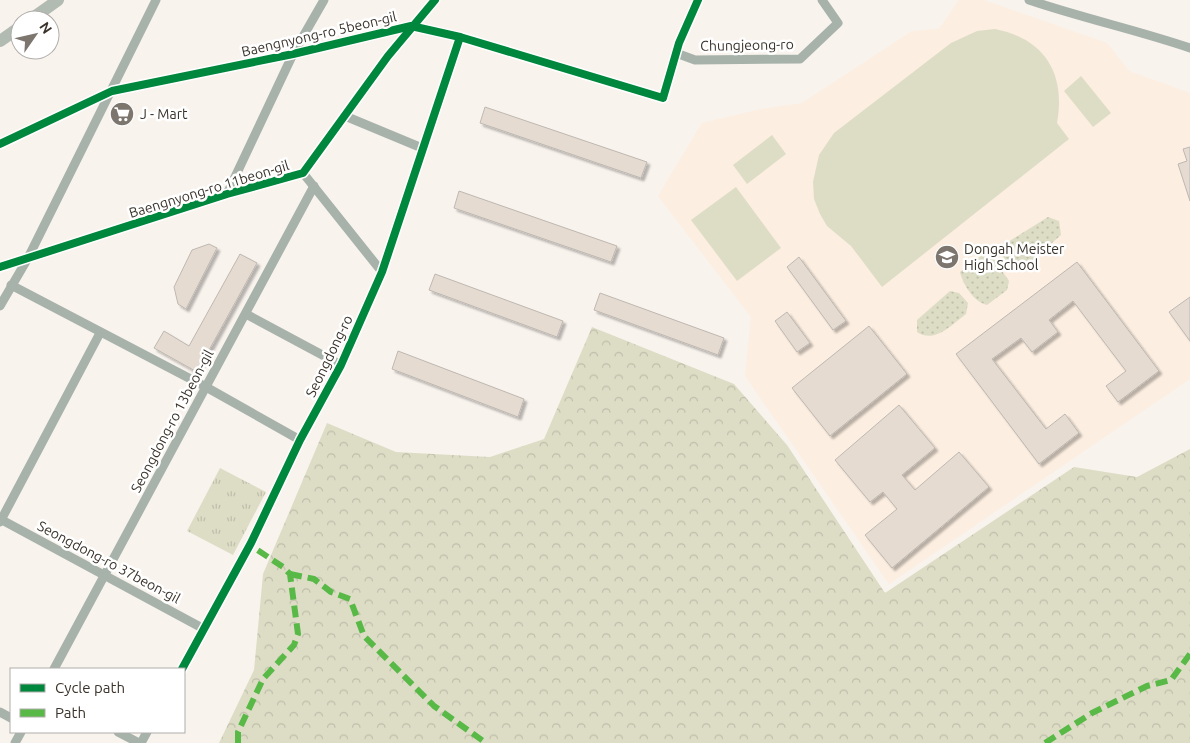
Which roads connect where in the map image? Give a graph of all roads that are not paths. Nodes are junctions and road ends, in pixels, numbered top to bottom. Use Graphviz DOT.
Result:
graph roads {
  1 [pos="58,0"];
  2 [pos="156,0"];
  3 [pos="324,0"];
  4 [pos="435,0"];
  5 [pos="698,0"];
  6 [pos="822,0"];
  7 [pos="1028,0"];
  8 [pos="44,10"];
  9 [pos="411,26"];
  10 [pos="460,37"];
  11 [pos="1190,48"];
  12 [pos="676,53"];
  13 [pos="293,54"];
  14 [pos="112,91"];
  15 [pos="345,116"];
  16 [pos="0,144"];
  17 [pos="422,148"];
  18 [pos="304,173"];
  19 [pos="314,186"];
  20 [pos="227,194"];
  21 [pos="28,258"];
  22 [pos="0,266"];
  23 [pos="382,272"];
  24 [pos="11,285"];
  25 [pos="0,306"];
  26 [pos="246,314"];
  27 [pos="100,333"];
  28 [pos="341,365"];
  29 [pos="206,387"];
  30 [pos="300,440"];
  31 [pos="0,520"];
  32 [pos="105,574"];
  33 [pos="204,629"];
  34 [pos="55,668"];
  35 [pos="183,668"];
  36 [pos="120,733"];
  37 [pos="140,743"];
  1 -- 8 [label="main road"];
  2 -- 14 [label="street"];
  3 -- 13 [label="street"];
  4 -- 9 [label="street, Baengnyong-ro 11beon-gil"];
  5 -- 12 [label="street, Baengnyong-ro 5beon-gil"];
  6 -- 12 [label="street, Chungjeong-ro"];
  7 -- 11 [label="street"];
  9 -- 10 [label="street, Baengnyong-ro 5beon-gil"];
  9 -- 13 [label="street, Baengnyong-ro 5beon-gil"];
  9 -- 15 [label="street, Baengnyong-ro 11beon-gil"];
  10 -- 12 [label="street, Baengnyong-ro 5beon-gil"];
  10 -- 17 [label="street, Seongdong-ro"];
  13 -- 14 [label="street, Baengnyong-ro 5beon-gil"];
  13 -- 20 [label="street"];
  14 -- 16 [label="street, Baengnyong-ro 5beon-gil"];
  14 -- 21 [label="street"];
  15 -- 17 [label="street"];
  15 -- 18 [label="street, Baengnyong-ro 11beon-gil"];
  17 -- 23 [label="street, Seongdong-ro"];
  18 -- 19 [label="street"];
  18 -- 20 [label="street, Baengnyong-ro 11beon-gil"];
  19 -- 23 [label="street"];
  19 -- 26 [label="street, Seongdong-ro 13beon-gil"];
  20 -- 21 [label="street, Baengnyong-ro 11beon-gil"];
  21 -- 22 [label="street, Baengnyong-ro 11beon-gil"];
  21 -- 24 [label="street"];
  23 -- 28 [label="street, Seongdong-ro"];
  24 -- 25 [label="street"];
  24 -- 27 [label="street"];
  26 -- 28 [label="street, Seongdong-ro"];
  26 -- 29 [label="street, Seongdong-ro 13beon-gil"];
  27 -- 29 [label="street"];
  27 -- 31 [label="street"];
  28 -- 30 [label="street, Seongdong-ro"];
  29 -- 30 [label="street"];
  29 -- 32 [label="street, Seongdong-ro 13beon-gil"];
  30 -- 33 [label="street, Seongdong-ro"];
  31 -- 32 [label="street, Seongdong-ro 37beon-gil"];
  32 -- 33 [label="street, Seongdong-ro 37beon-gil"];
  32 -- 34 [label="street, Seongdong-ro 13beon-gil"];
  33 -- 35 [label="street, Seongdong-ro"];
  36 -- 37 [label="street"];
}
